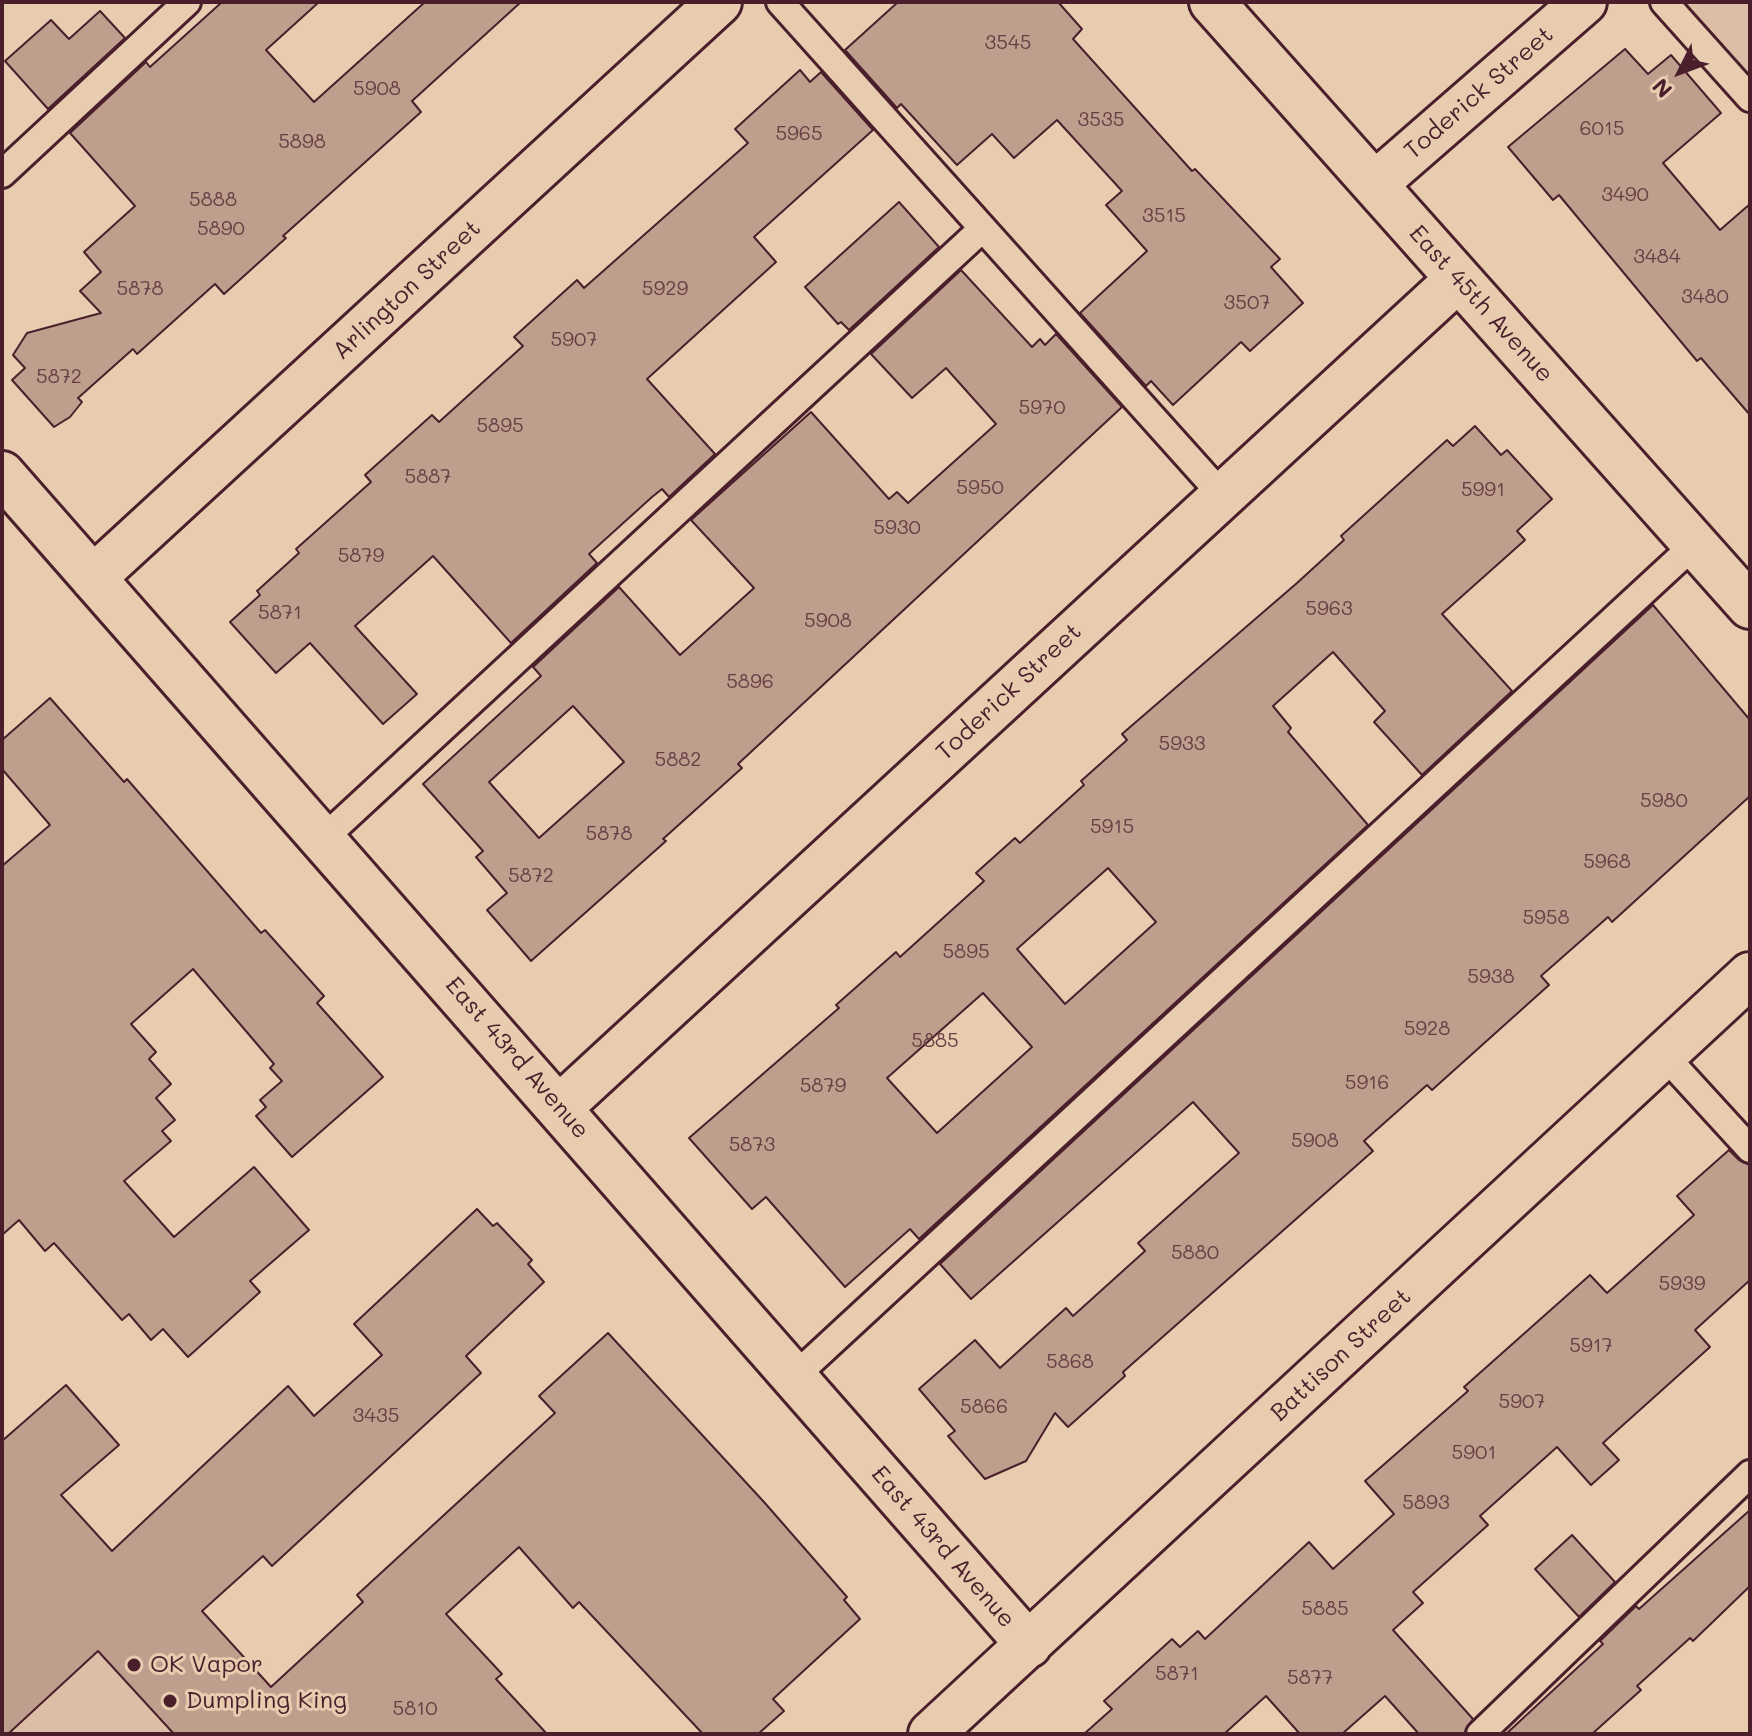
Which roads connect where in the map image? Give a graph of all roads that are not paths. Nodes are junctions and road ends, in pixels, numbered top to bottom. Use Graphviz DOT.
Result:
graph roads {
  1 [pos="187,2"];
  2 [pos="719,2"];
  3 [pos="780,2"];
  4 [pos="1212,2"];
  5 [pos="1584,2"];
  6 [pos="1664,2"];
  7 [pos="1750,98"];
  8 [pos="2,174"];
  9 [pos="1375,184"];
  10 [pos="982,229"];
  11 [pos="1458,279"];
  12 [pos="2,474"];
  13 [pos="1222,495"];
  14 [pos="1695,544"];
  15 [pos="93,578"];
  16 [pos="1750,606"];
  17 [pos="324,838"];
  18 [pos="1750,975"];
  19 [pos="1664,1055"];
  20 [pos="560,1107"];
  21 [pos="1750,1149"];
  22 [pos="794,1377"];
  23 [pos="1750,1474"];
  24 [pos="1029,1645"];
  25 [pos="931,1734"];
  26 [pos="1480,1734"];
  1 -- 8 [label="lane"];
  2 -- 15 [label="street, Arlington Street"];
  3 -- 10 [label="lane"];
  4 -- 9 [label="street, East 45th Avenue"];
  5 -- 9 [label="street, Toderick Street"];
  6 -- 7 [label="lane"];
  9 -- 11 [label="street, East 45th Avenue"];
  10 -- 13 [label="lane"];
  10 -- 17 [label="lane"];
  11 -- 13 [label="street, Toderick Street"];
  11 -- 14 [label="street, East 45th Avenue"];
  12 -- 15 [label="street, East 43rd Avenue"];
  13 -- 20 [label="street, Toderick Street"];
  14 -- 16 [label="street, East 45th Avenue"];
  14 -- 22 [label="lane"];
  15 -- 17 [label="street, East 43rd Avenue"];
  17 -- 20 [label="street, East 43rd Avenue"];
  18 -- 19 [label="street, Battison Street"];
  19 -- 21 [label="lane"];
  19 -- 24 [label="street, Battison Street"];
  20 -- 22 [label="street, East 43rd Avenue"];
  22 -- 24 [label="street, East 43rd Avenue"];
  23 -- 26 [label="lane"];
  24 -- 25 [label="street, Battison Street"];
}
